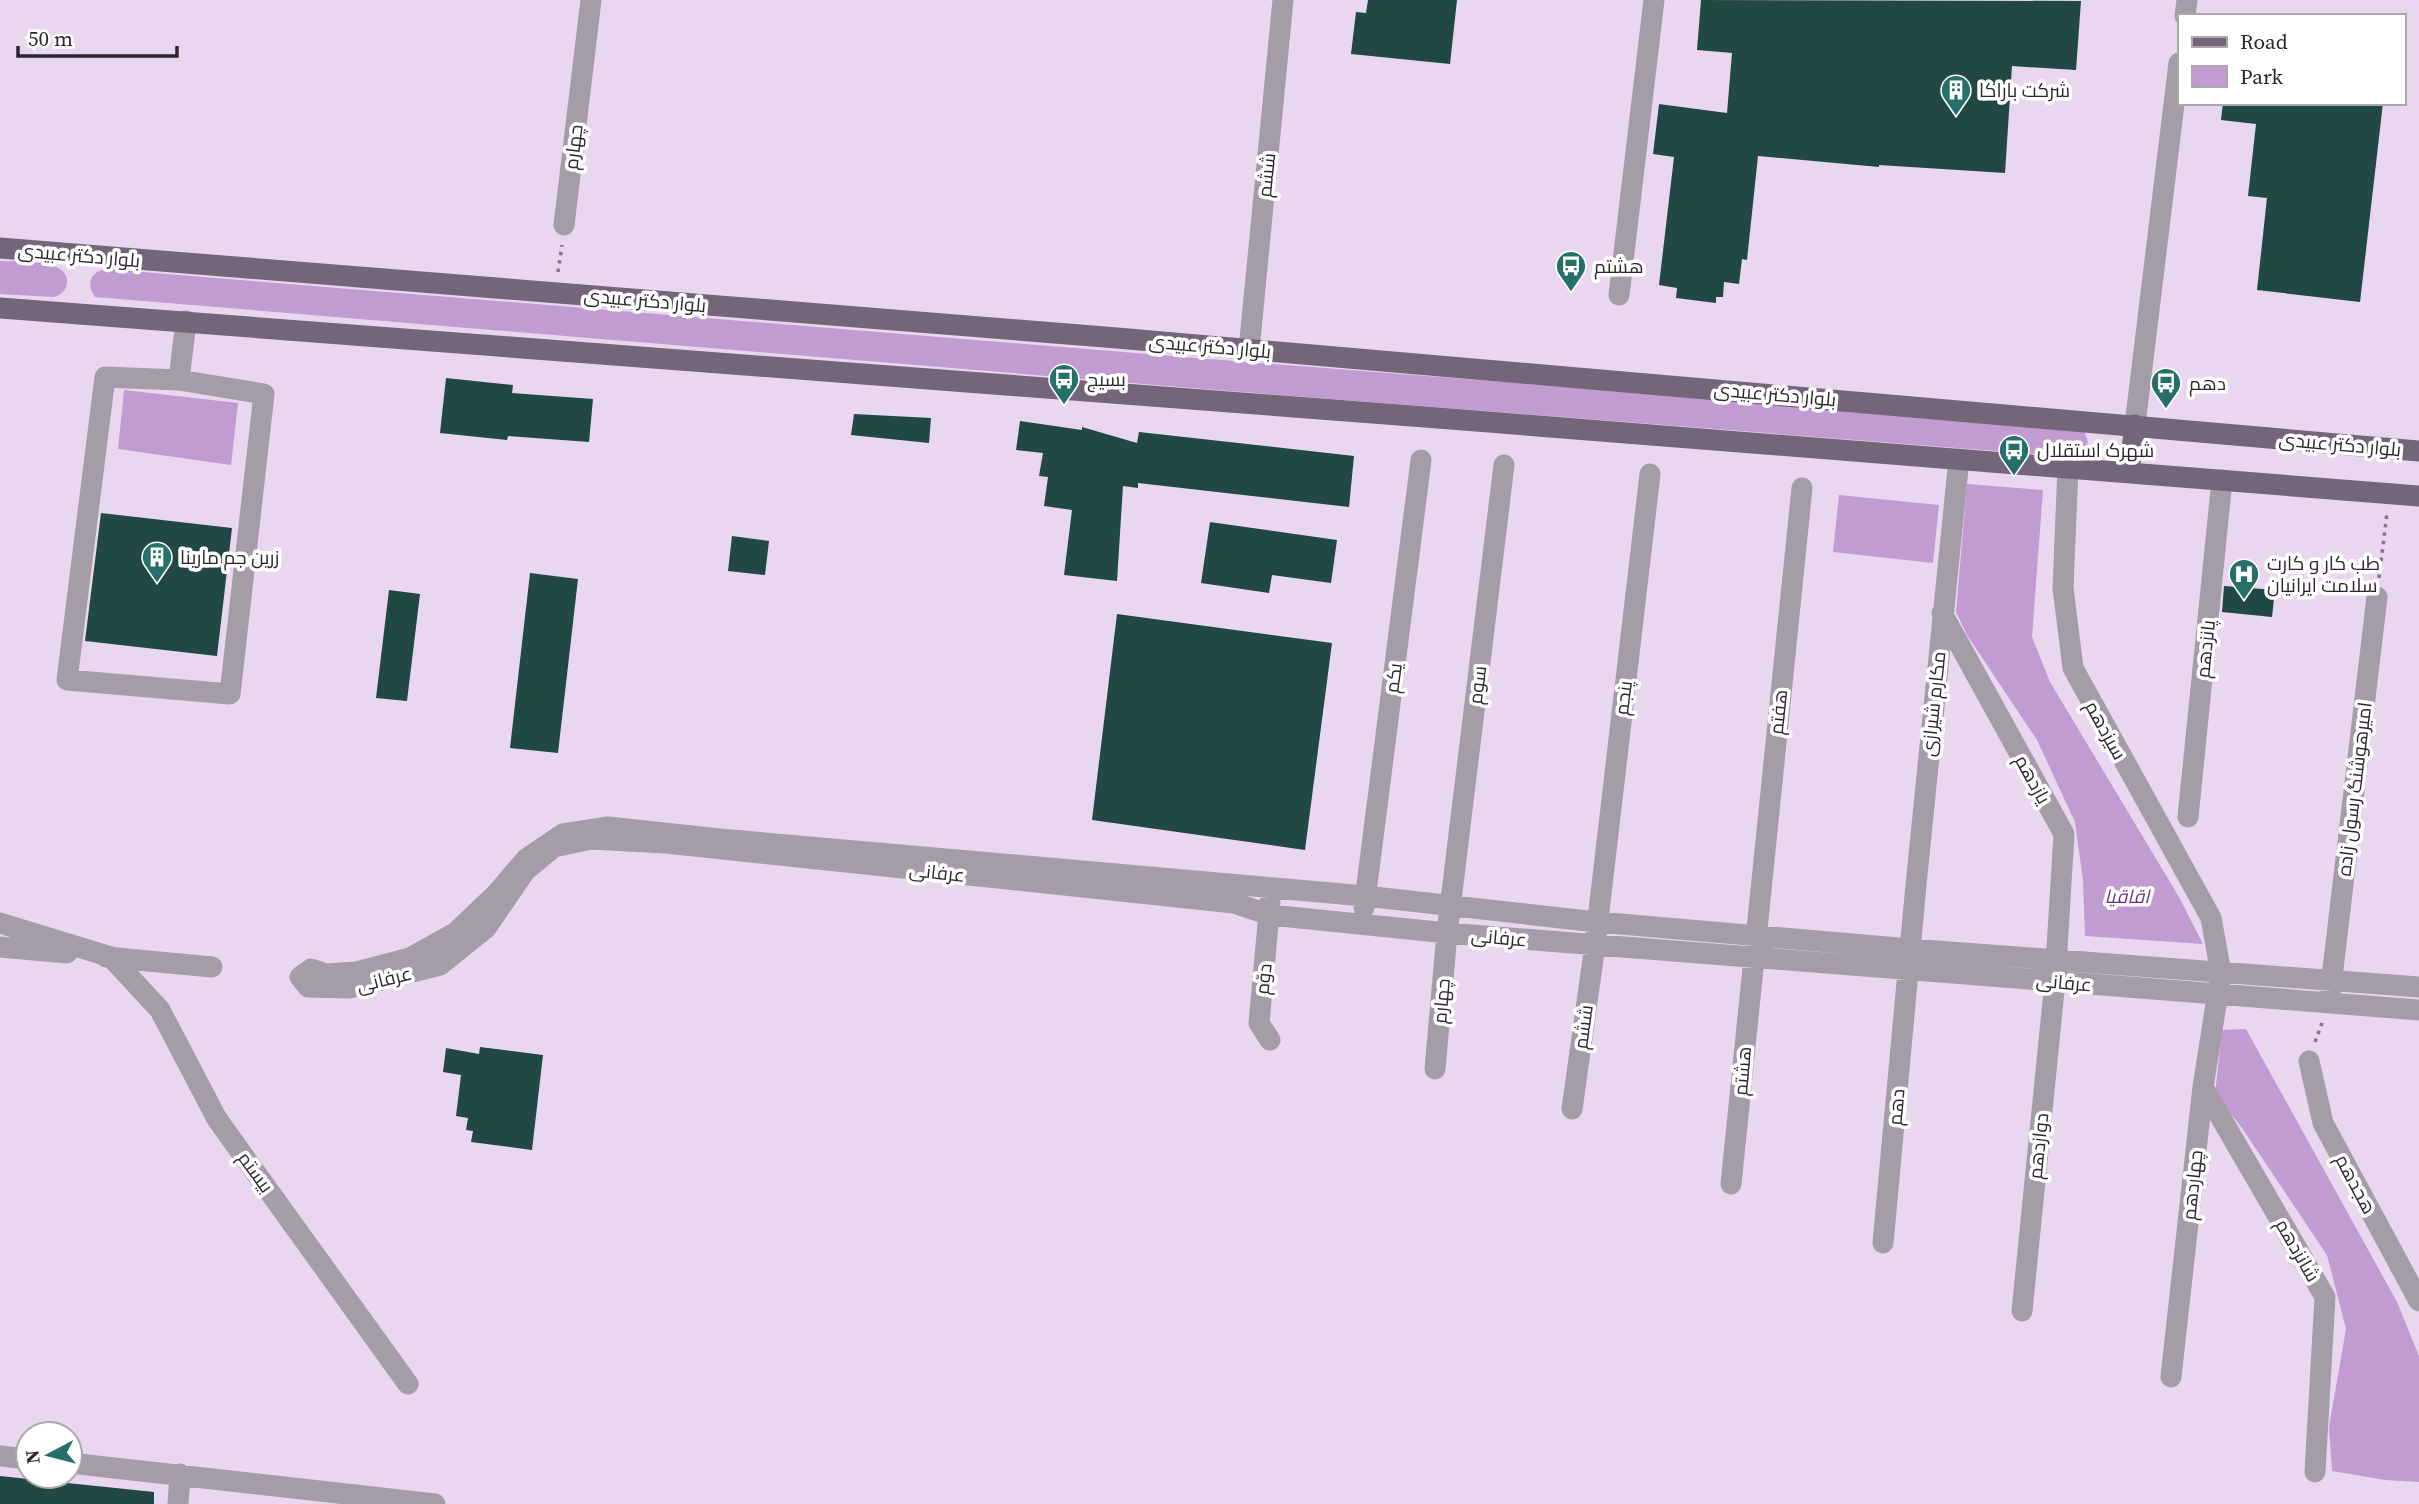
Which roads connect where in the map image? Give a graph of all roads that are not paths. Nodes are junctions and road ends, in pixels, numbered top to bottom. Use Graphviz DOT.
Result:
graph roads {
  1 [pos="591,0"];
  2 [pos="1283,0"];
  3 [pos="1654,0"];
  4 [pos="2178,71"];
  5 [pos="564,225"];
  6 [pos="0,248"];
  7 [pos="1619,295"];
  8 [pos="0,308"];
  9 [pos="186,321"];
  10 [pos="1249,349"];
  11 [pos="179,380"];
  12 [pos="2135,425"];
  13 [pos="2419,451"];
  14 [pos="1959,459"];
  15 [pos="1421,460"];
  16 [pos="1504,465"];
  17 [pos="2068,467"];
  18 [pos="2129,472"];
  19 [pos="1650,474"];
  20 [pos="2222,480"];
  21 [pos="1801,488"];
  22 [pos="2419,496"];
  23 [pos="2377,597"];
  24 [pos="1942,613"];
  25 [pos="2188,817"];
  26 [pos="1270,889"];
  27 [pos="1365,896"];
  28 [pos="1451,905"];
  29 [pos="1270,915"];
  30 [pos="1597,922"];
  31 [pos="0,923"];
  32 [pos="1362,925"];
  33 [pos="1447,933"];
  34 [pos="1755,935"];
  35 [pos="1595,945"];
  36 [pos="0,947"];
  37 [pos="111,957"];
  38 [pos="1752,959"];
  39 [pos="1909,960"];
  40 [pos="212,967"];
  41 [pos="2056,970"];
  42 [pos="2221,973"];
  43 [pos="2331,980"];
  44 [pos="2419,987"];
  45 [pos="2219,995"];
  46 [pos="2329,1003"];
  47 [pos="2419,1010"];
  48 [pos="1270,1040"];
  49 [pos="2309,1061"];
  50 [pos="1435,1069"];
  51 [pos="2203,1087"];
  52 [pos="1572,1109"];
  53 [pos="1731,1184"];
  54 [pos="1883,1243"];
  55 [pos="2419,1301"];
  56 [pos="2022,1311"];
  57 [pos="2171,1377"];
  58 [pos="408,1384"];
  59 [pos="84,1464"];
  60 [pos="2315,1472"];
  61 [pos="180,1474"];
  62 [pos="178,1504"];
  63 [pos="435,1504"];
  1 -- 5 [label="street, چهارم"];
  2 -- 10 [label="street, ششم"];
  3 -- 7 [label="street"];
  4 -- 12 [label="street"];
  6 -- 10 [label="main road, بلوار دکتر عبیدی"];
  8 -- 9 [label="main road"];
  9 -- 11 [label="street"];
  9 -- 14 [label="main road"];
  10 -- 12 [label="main road, بلوار دکتر عبیدی"];
  11 -- 11 [label="street"];
  12 -- 13 [label="main road, بلوار دکتر عبیدی"];
  12 -- 18 [label="main road"];
  14 -- 17 [label="main road"];
  14 -- 24 [label="street, مکارم شیرازی"];
  15 -- 27 [label="street, یکم"];
  16 -- 28 [label="street, سوم"];
  17 -- 18 [label="main road"];
  17 -- 42 [label="street, سیزدهم"];
  18 -- 20 [label="main road"];
  19 -- 30 [label="street, پنجم"];
  20 -- 22 [label="main road"];
  20 -- 25 [label="street, پانزدهم"];
  21 -- 34 [label="street, هفتم"];
  23 -- 43 [label="street, امیرهوشنگ رسول زاده"];
  24 -- 39 [label="street, مکارم شیرازی"];
  24 -- 41 [label="street, یازدهم"];
  26 -- 27 [label="street, عرفانی"];
  26 -- 29 [label="street, دوّم"];
  26 -- 29 [label="street, عرفانی"];
  27 -- 28 [label="street, عرفانی"];
  27 -- 32 [label="street, یکم"];
  28 -- 30 [label="street, عرفانی"];
  28 -- 33 [label="street, سوم"];
  29 -- 32 [label="street, عرفانی"];
  29 -- 48 [label="street, دوّم"];
  30 -- 34 [label="street, عرفانی"];
  30 -- 35 [label="street, پنجم"];
  31 -- 37 [label="street"];
  32 -- 33 [label="street, عرفانی"];
  33 -- 35 [label="street, عرفانی"];
  33 -- 50 [label="street, چهارم"];
  34 -- 38 [label="street, هفتم"];
  34 -- 39 [label="street, عرفانی"];
  35 -- 38 [label="street, عرفانی"];
  35 -- 52 [label="street, ششم"];
  36 -- 37 [label="street"];
  37 -- 40 [label="street"];
  37 -- 58 [label="street, بیستم"];
  38 -- 39 [label="street, عرفانی"];
  38 -- 53 [label="street, هشتم"];
  39 -- 41 [label="street, عرفانی"];
  39 -- 54 [label="street, دهم"];
  41 -- 42 [label="street, عرفانی"];
  41 -- 45 [label="street, عرفانی"];
  41 -- 56 [label="street, دوازدهم"];
  42 -- 43 [label="street, عرفانی"];
  42 -- 45 [label="street, سیزدهم"];
  43 -- 44 [label="street, عرفانی"];
  43 -- 46 [label="street, امیرهوشنگ رسول زاده"];
  45 -- 46 [label="street, عرفانی"];
  45 -- 51 [label="street, چهاردهم"];
  46 -- 47 [label="street, عرفانی"];
  49 -- 55 [label="street, هجدهم"];
  51 -- 57 [label="street, چهاردهم"];
  51 -- 60 [label="street, شانزدهم"];
  59 -- 61 [label="street"];
  61 -- 62 [label="street"];
  61 -- 63 [label="street"];
}
